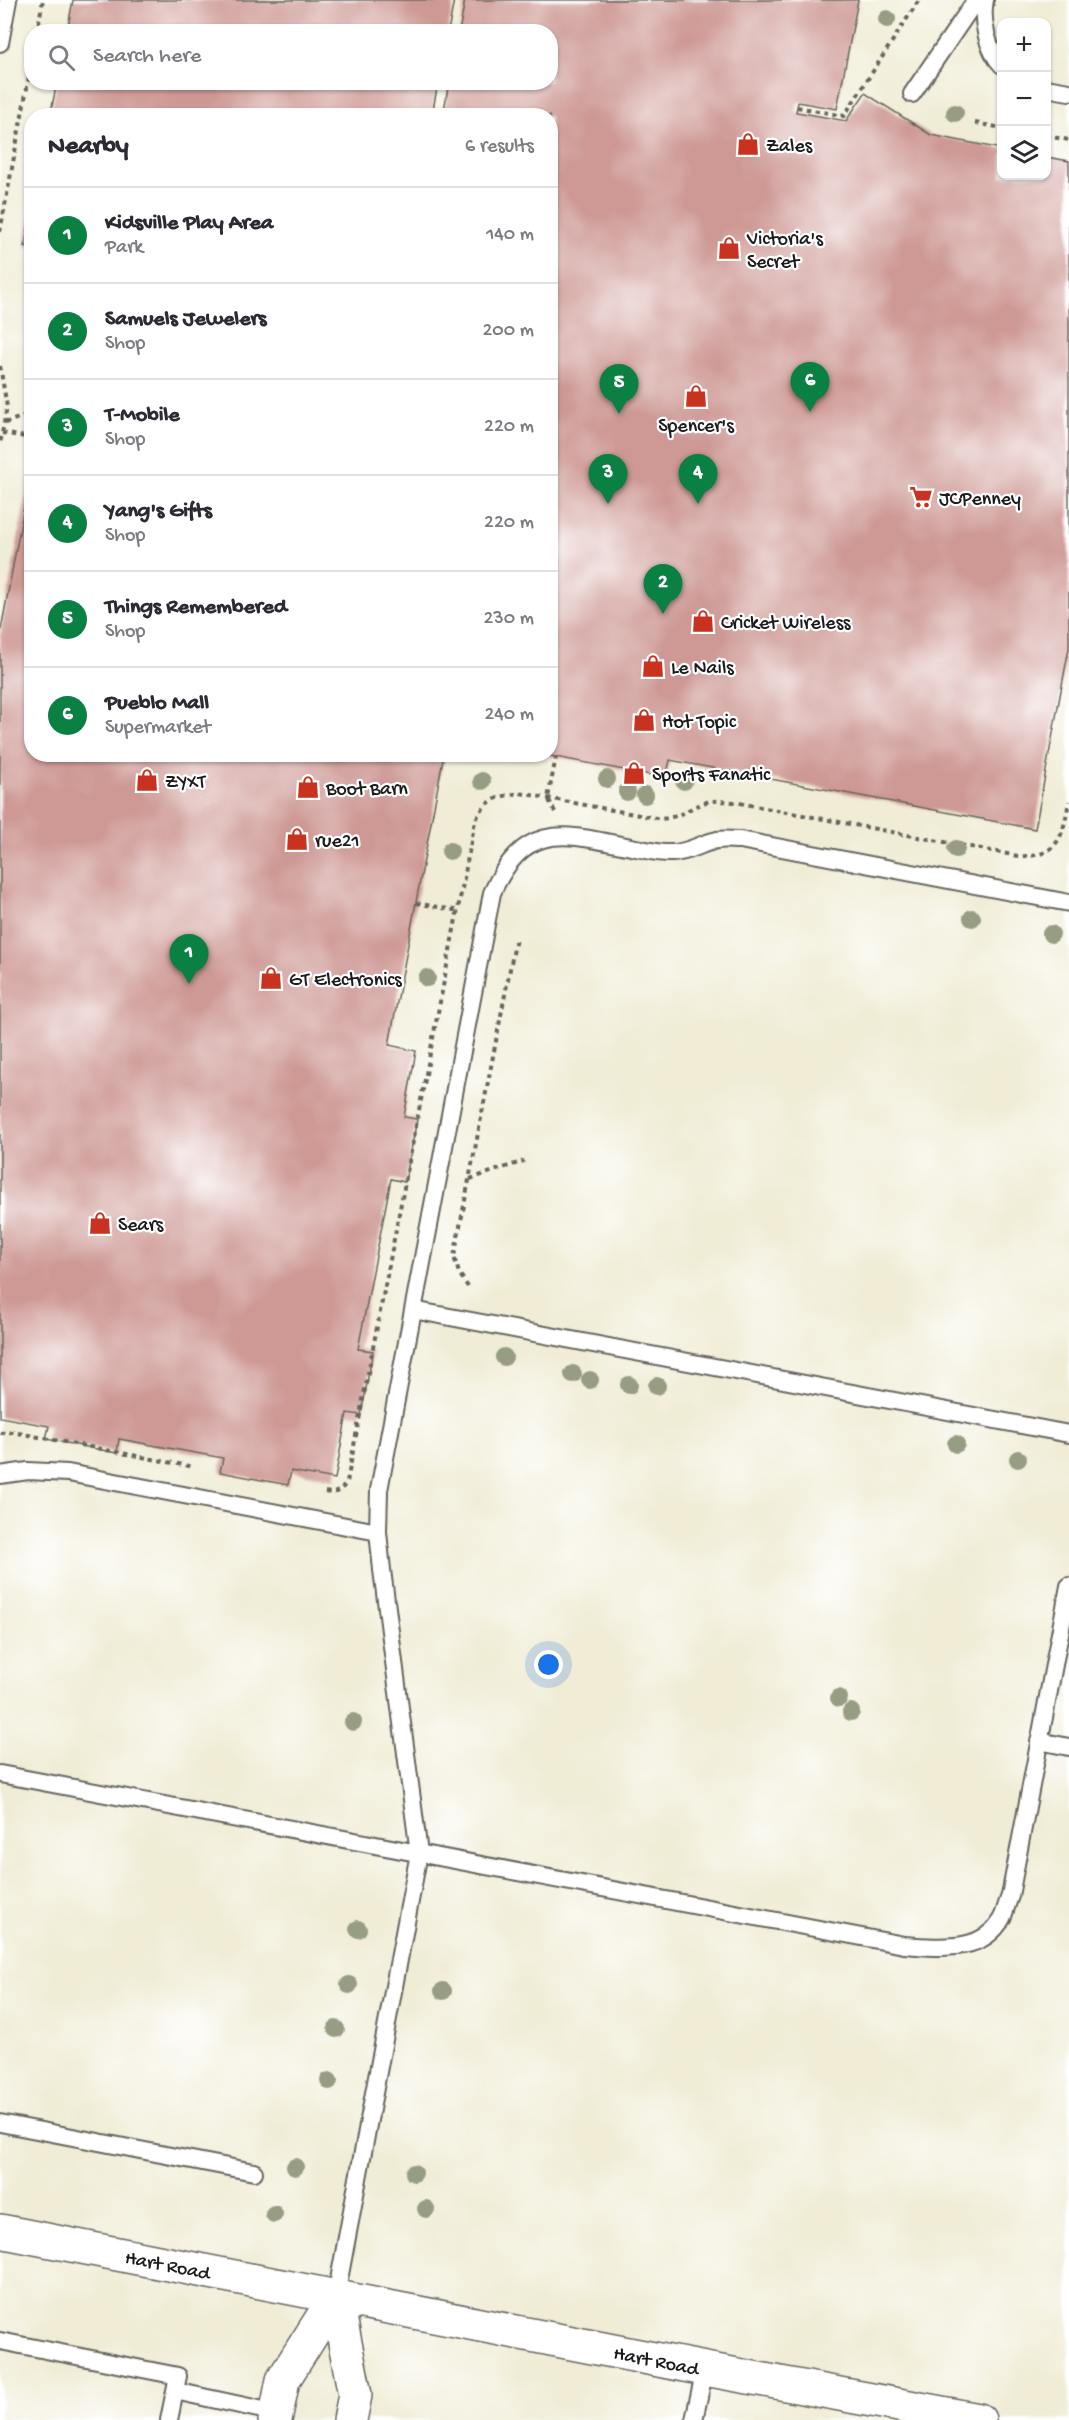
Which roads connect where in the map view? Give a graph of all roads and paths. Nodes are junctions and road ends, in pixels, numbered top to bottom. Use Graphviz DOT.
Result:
graph roads {
  1 [pos="8,0"];
  2 [pos="43,0"];
  3 [pos="919,0"];
  4 [pos="976,0"];
  5 [pos="985,0"];
  6 [pos="38,24"];
  7 [pos="0,43"];
  8 [pos="997,55"];
  9 [pos="1051,89"];
  10 [pos="27,90"];
  11 [pos="1069,92"];
  12 [pos="912,94"];
  13 [pos="797,107"];
  14 [pos="975,123"];
  15 [pos="997,127"];
  16 [pos="1051,137"];
  17 [pos="1069,140"];
  18 [pos="0,232"];
  19 [pos="0,366"];
  20 [pos="0,406"];
  21 [pos="7,407"];
  22 [pos="24,416"];
  23 [pos="4,423"];
  24 [pos="2,433"];
  25 [pos="24,437"];
  26 [pos="0,444"];
  27 [pos="555,762"];
  28 [pos="568,836"];
  29 [pos="416,903"];
  30 [pos="1069,903"];
  31 [pos="457,911"];
  32 [pos="488,917"];
  33 [pos="516,938"];
  34 [pos="524,1161"];
  35 [pos="469,1179"];
  36 [pos="468,1287"];
  37 [pos="413,1310"];
  38 [pos="0,1433"];
  39 [pos="1069,1434"];
  40 [pos="197,1467"];
  41 [pos="0,1475"];
  42 [pos="323,1491"];
  43 [pos="378,1532"];
  44 [pos="1069,1586"];
  45 [pos="1039,1741"];
  46 [pos="1069,1747"];
  47 [pos="0,1774"];
  48 [pos="419,1853"];
  49 [pos="0,2123"];
  50 [pos="254,2172"];
  51 [pos="0,2231"];
  52 [pos="336,2296"];
  53 [pos="0,2341"];
  54 [pos="705,2369"];
  55 [pos="175,2391"];
  56 [pos="276,2416"];
  57 [pos="169,2420"];
  58 [pos="350,2420"];
  59 [pos="694,2420"];
  60 [pos="979,2420"];
  1 -- 7 [label="lane"];
  2 -- 6 [label="path"];
  3 -- 13 [label="path"];
  4 -- 12 [label="lane"];
  5 -- 8 [label="lane"];
  9 -- 11 [label="lane"];
  10 -- 18 [label="path"];
  14 -- 15 [label="path"];
  16 -- 17 [label="path"];
  19 -- 21 [label="path"];
  20 -- 21 [label="path"];
  21 -- 23 [label="path"];
  22 -- 23 [label="path"];
  23 -- 24 [label="path"];
  24 -- 25 [label="path"];
  24 -- 26 [label="path"];
  27 -- 28 [label="path"];
  28 -- 30 [label="lane"];
  28 -- 32 [label="lane"];
  29 -- 31 [label="path"];
  31 -- 32 [label="path"];
  31 -- 42 [label="path"];
  32 -- 37 [label="lane"];
  33 -- 35 [label="path"];
  34 -- 35 [label="path"];
  35 -- 36 [label="path"];
  37 -- 39 [label="lane"];
  37 -- 43 [label="lane"];
  38 -- 40 [label="path"];
  41 -- 43 [label="lane"];
  43 -- 48 [label="lane"];
  44 -- 45 [label="lane"];
  45 -- 46 [label="lane"];
  45 -- 48 [label="lane"];
  47 -- 48 [label="lane"];
  48 -- 52 [label="lane"];
  49 -- 50 [label="lane"];
  51 -- 52 [label="street, Hart Road"];
  52 -- 54 [label="street, Hart Road"];
  52 -- 56 [label="street"];
  52 -- 58 [label="street"];
  53 -- 55 [label="lane"];
  54 -- 59 [label="lane"];
  54 -- 60 [label="street, Hart Road"];
  55 -- 56 [label="lane"];
  55 -- 57 [label="lane"];
}
